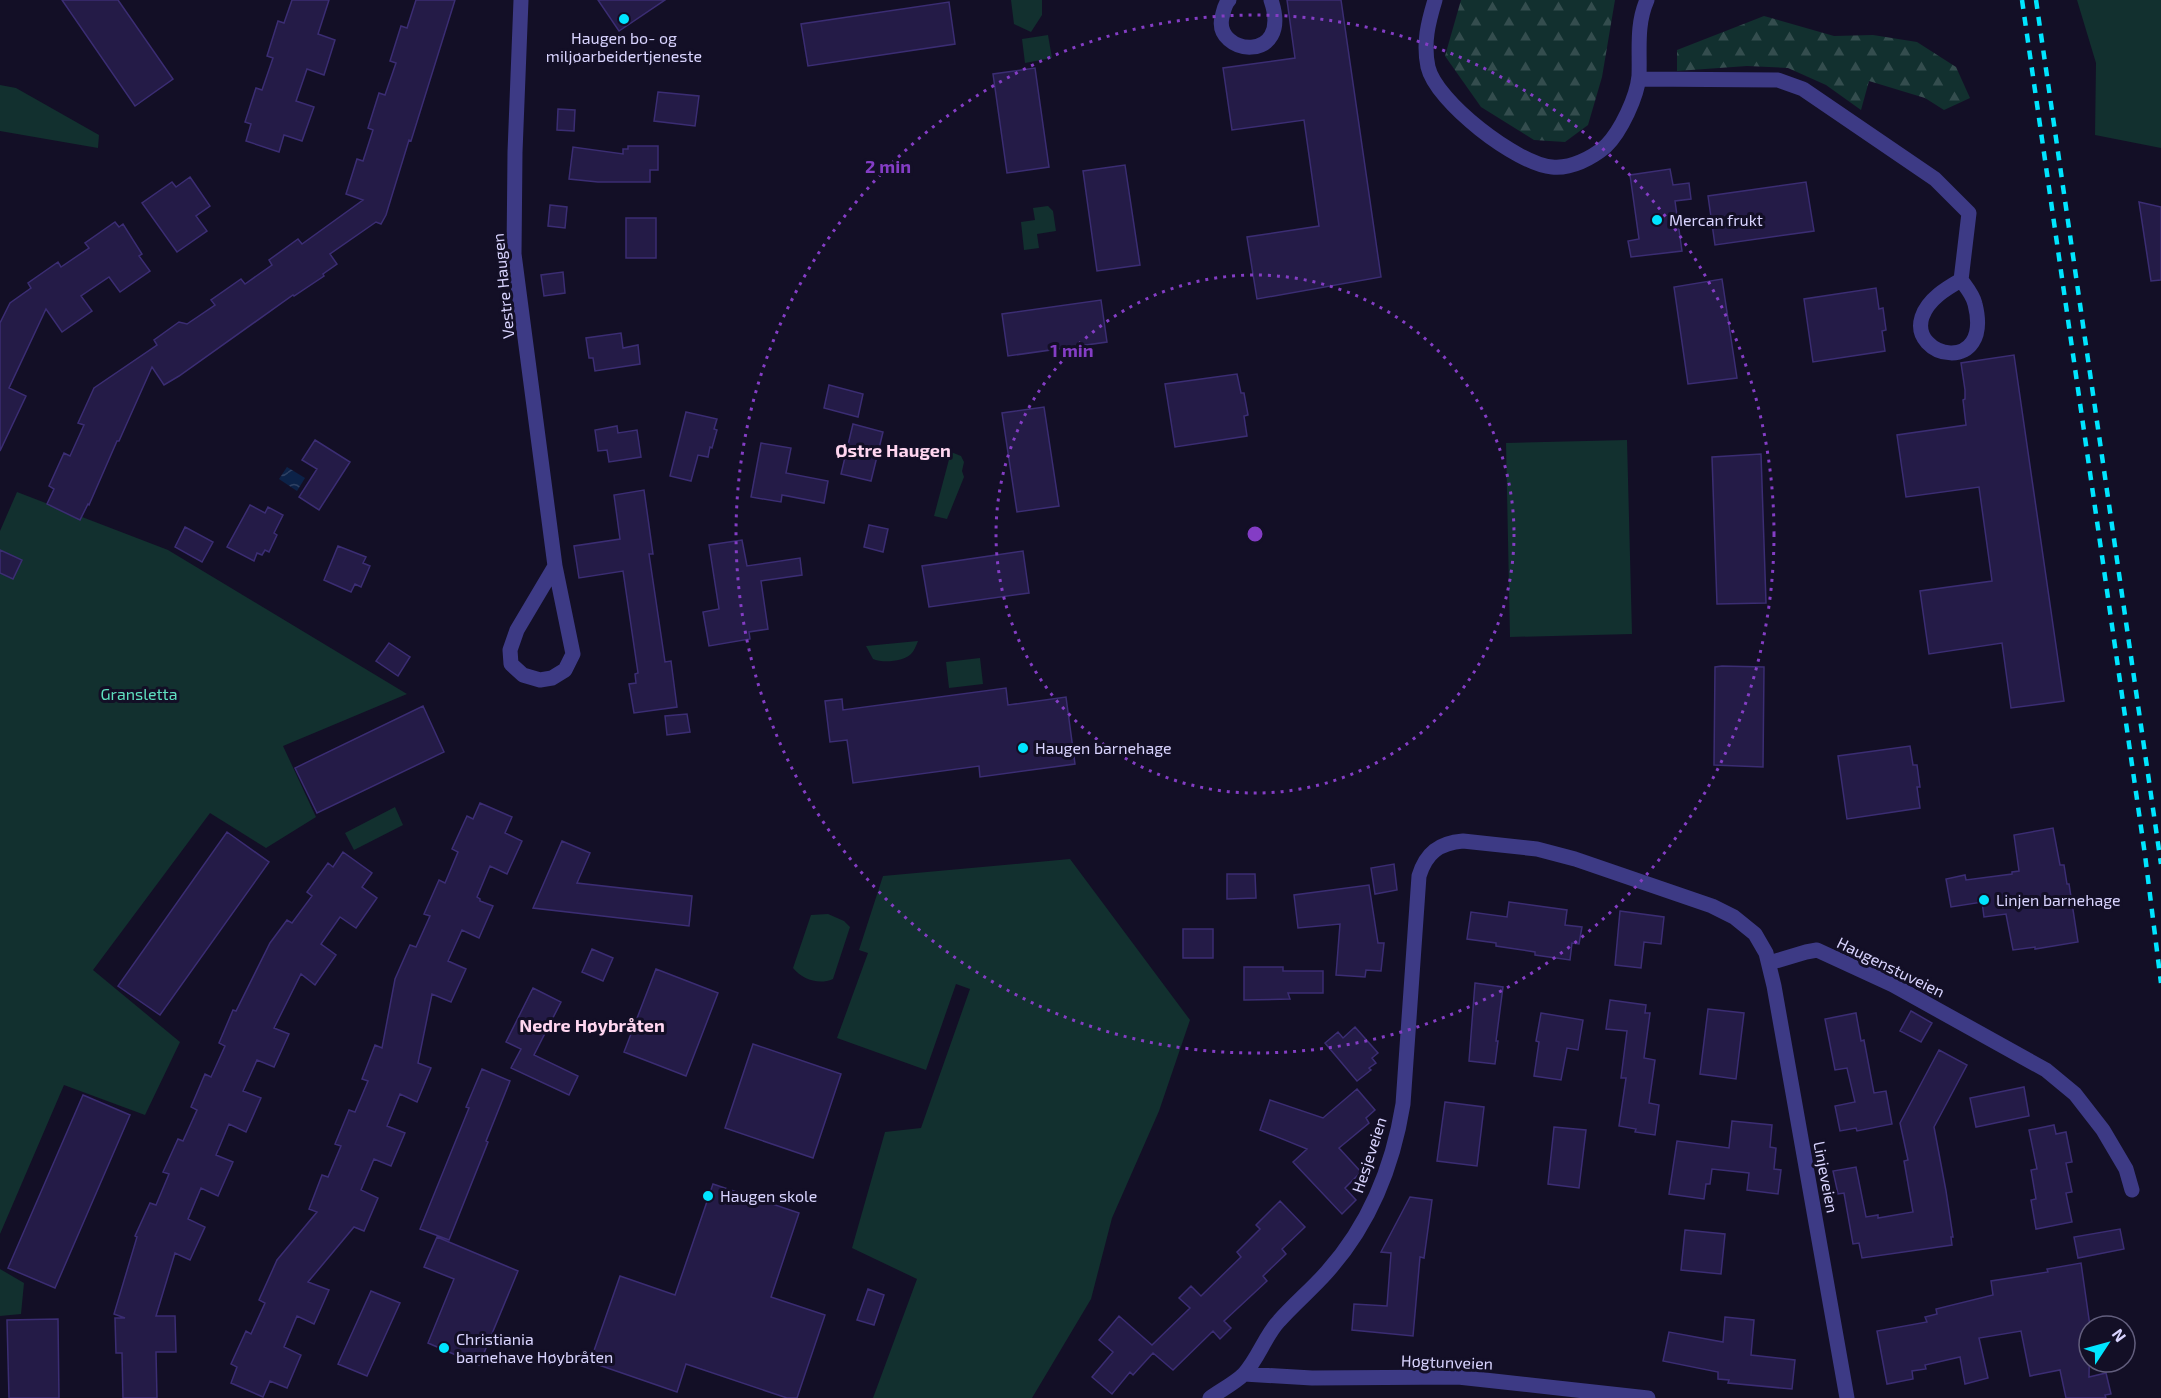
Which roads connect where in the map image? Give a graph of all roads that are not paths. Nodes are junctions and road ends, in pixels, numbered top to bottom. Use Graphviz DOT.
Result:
graph roads {
  1 [pos="521,0"];
  2 [pos="1229,0"];
  3 [pos="1271,0"];
  4 [pos="1435,0"];
  5 [pos="1647,0"];
  6 [pos="1639,79"];
  7 [pos="1961,279"];
  8 [pos="555,566"];
  9 [pos="1769,963"];
  10 [pos="2132,1190"];
  11 [pos="1244,1374"];
  12 [pos="1210,1398"];
  13 [pos="1648,1398"];
  14 [pos="1847,1398"];
  1 -- 8 [label="street, Vestre Haugen"];
  2 -- 3 [label="street"];
  4 -- 6 [label="street"];
  5 -- 6 [label="street"];
  6 -- 7 [label="street"];
  7 -- 7 [label="street"];
  8 -- 8 [label="street, Vestre Haugen"];
  9 -- 10 [label="street, Haugenstuveien"];
  9 -- 11 [label="street, Hesjeveien"];
  9 -- 14 [label="street, Linjeveien"];
  11 -- 12 [label="street, Hesjeveien"];
  11 -- 13 [label="street, Høgtunveien"];
}
